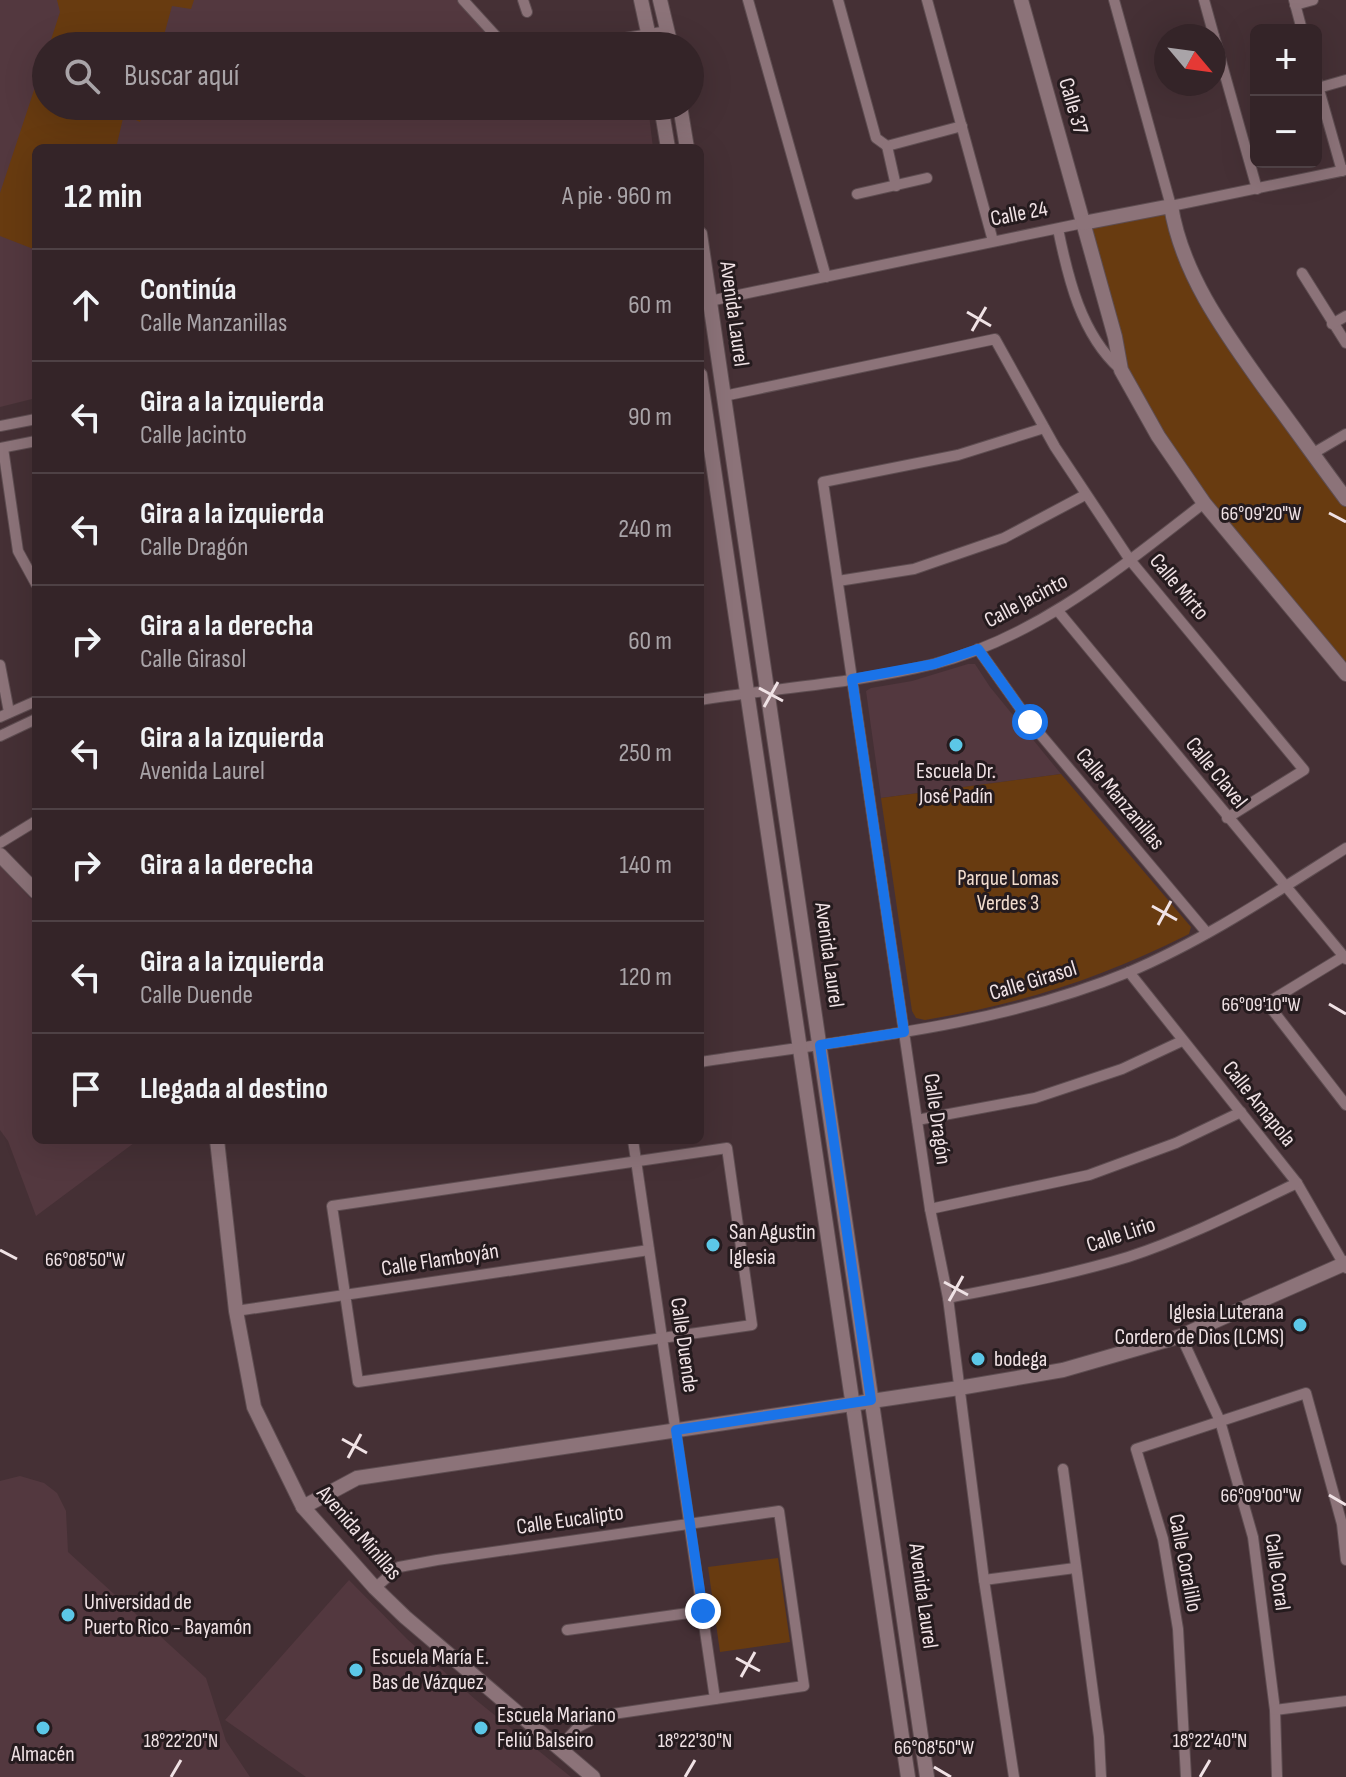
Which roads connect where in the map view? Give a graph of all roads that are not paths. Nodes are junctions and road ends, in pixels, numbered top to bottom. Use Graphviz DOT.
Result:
graph roads {
  1 [pos="463,0"];
  2 [pos="523,0"];
  3 [pos="641,0"];
  4 [pos="660,0"];
  5 [pos="748,0"];
  6 [pos="838,0"];
  7 [pos="927,0"];
  8 [pos="1021,0"];
  9 [pos="1114,0"];
  10 [pos="1204,0"];
  11 [pos="1313,0"];
  12 [pos="1294,2"];
  13 [pos="527,12"];
  14 [pos="1211,24"];
  15 [pos="1300,24"];
  16 [pos="492,32"];
  17 [pos="648,32"];
  18 [pos="668,32"];
  19 [pos="1226,79"];
  20 [pos="1346,80"];
  21 [pos="1322,83"];
  22 [pos="1321,96"];
  23 [pos="663,120"];
  24 [pos="682,120"];
  25 [pos="962,126"];
  26 [pos="667,144"];
  27 [pos="686,144"];
  28 [pos="887,146"];
  29 [pos="1344,171"];
  30 [pos="927,178"];
  31 [pos="896,186"];
  32 [pos="1257,189"];
  33 [pos="857,194"];
  34 [pos="1171,206"];
  35 [pos="1083,223"];
  36 [pos="1058,229"];
  37 [pos="993,241"];
  38 [pos="1302,273"];
  39 [pos="826,277"];
  40 [pos="705,302"];
  41 [pos="1346,316"];
  42 [pos="1332,324"];
  43 [pos="1346,343"];
  44 [pos="1121,370"];
  45 [pos="724,396"];
  46 [pos="704,402"];
  47 [pos="32,420"];
  48 [pos="0,426"];
  49 [pos="1044,428"];
  50 [pos="1346,434"];
  51 [pos="32,442"];
  52 [pos="1,448"];
  53 [pos="1312,454"];
  54 [pos="1085,495"];
  55 [pos="1346,499"];
  56 [pos="1204,503"];
  57 [pos="1130,560"];
  58 [pos="32,577"];
  59 [pos="838,581"];
  60 [pos="1058,611"];
  61 [pos="978,649"];
  62 [pos="0,665"];
  63 [pos="1346,674"];
  64 [pos="852,679"];
  65 [pos="768,690"];
  66 [pos="747,693"];
  67 [pos="704,699"];
  68 [pos="32,703"];
  69 [pos="4,714"];
  70 [pos="32,721"];
  71 [pos="0,736"];
  72 [pos="1227,818"];
  73 [pos="32,823"];
  74 [pos="0,843"];
  75 [pos="1346,848"];
  76 [pos="0,855"];
  77 [pos="1285,886"];
  78 [pos="32,888"];
  79 [pos="1207,933"];
  80 [pos="1345,957"];
  81 [pos="1129,972"];
  82 [pos="904,1032"];
  83 [pos="1182,1041"];
  84 [pos="820,1045"];
  85 [pos="799,1049"];
  86 [pos="704,1061"];
  87 [pos="1346,1105"];
  88 [pos="1241,1112"];
  89 [pos="917,1120"];
  90 [pos="217,1144"];
  91 [pos="634,1144"];
  92 [pos="636,1162"];
  93 [pos="1297,1183"];
  94 [pos="930,1209"];
  95 [pos="649,1250"];
  96 [pos="1345,1265"];
  97 [pos="344,1295"];
  98 [pos="948,1298"];
  99 [pos="236,1311"];
  100 [pos="1181,1336"];
  101 [pos="662,1338"];
  102 [pos="959,1388"];
  103 [pos="871,1400"];
  104 [pos="851,1404"];
  105 [pos="1220,1421"];
  106 [pos="676,1430"];
  107 [pos="1063,1469"];
  108 [pos="303,1507"];
  109 [pos="689,1522"];
  110 [pos="1346,1560"];
  111 [pos="1075,1568"];
  112 [pos="984,1580"];
  113 [pos="375,1588"];
  114 [pos="703,1611"];
  115 [pos="567,1630"];
  116 [pos="715,1699"];
  117 [pos="1346,1701"];
  118 [pos="1275,1710"];
  119 [pos="558,1749"];
  120 [pos="593,1777"];
  121 [pos="908,1777"];
  122 [pos="927,1777"];
  123 [pos="1014,1777"];
  124 [pos="1101,1777"];
  125 [pos="1186,1777"];
  126 [pos="1277,1777"];
  1 -- 16 [label="street"];
  2 -- 13 [label="street"];
  3 -- 17 [label="street"];
  4 -- 18 [label="street"];
  5 -- 39 [label="street"];
  6 -- 28 [label="street"];
  7 -- 25 [label="street"];
  8 -- 35 [label="street, Calle 37"];
  9 -- 34 [label="street"];
  10 -- 14 [label="street"];
  11 -- 12 [label="street"];
  12 -- 15 [label="street"];
  19 -- 32 [label="street"];
  20 -- 21 [label="street"];
  22 -- 29 [label="street"];
  23 -- 26 [label="street"];
  24 -- 27 [label="street"];
  25 -- 28 [label="street"];
  25 -- 37 [label="street"];
  28 -- 31 [label="street"];
  29 -- 32 [label="street, Calle 24"];
  30 -- 31 [label="street"];
  31 -- 33 [label="street"];
  32 -- 34 [label="street, Calle 24"];
  34 -- 35 [label="street, Calle 24"];
  34 -- 53 [label="street"];
  35 -- 36 [label="street, Calle 24"];
  35 -- 44 [label="street, Calle 37"];
  36 -- 37 [label="street, Calle 24"];
  36 -- 44 [label="street"];
  37 -- 39 [label="street, Calle 24"];
  38 -- 42 [label="street"];
  39 -- 40 [label="street, Calle 24"];
  40 -- 45 [label="street, Avenida Laurel"];
  41 -- 42 [label="street"];
  42 -- 43 [label="street"];
  44 -- 56 [label="street, Calle 37"];
  45 -- 49 [label="street, Calle Mirto"];
  45 -- 65 [label="street, Avenida Laurel"];
  46 -- 66 [label="street, Avenida Laurel"];
  47 -- 48 [label="street"];
  49 -- 54 [label="street, Calle Mirto"];
  49 -- 59 [label="street, Calle Dragón"];
  50 -- 53 [label="street"];
  51 -- 52 [label="street"];
  52 -- 58 [label="street"];
  53 -- 55 [label="street"];
  54 -- 57 [label="street, Calle Mirto"];
  54 -- 59 [label="street"];
  56 -- 57 [label="street, Calle Jacinto"];
  56 -- 63 [label="street, Calle 37"];
  57 -- 60 [label="street, Calle Jacinto"];
  57 -- 72 [label="street, Calle Mirto"];
  59 -- 64 [label="street, Calle Dragón"];
  60 -- 61 [label="street, Calle Jacinto"];
  60 -- 72 [label="street, Calle Clavel"];
  61 -- 64 [label="street, Calle Jacinto"];
  61 -- 79 [label="street, Calle Manzanillas"];
  62 -- 69 [label="street"];
  64 -- 65 [label="street, Calle Jacinto"];
  64 -- 82 [label="street, Calle Dragón"];
  65 -- 66 [label="street, Calle Jacinto"];
  65 -- 84 [label="street, Avenida Laurel"];
  66 -- 67 [label="street, Calle Jacinto"];
  66 -- 85 [label="street, Avenida Laurel"];
  68 -- 69 [label="street"];
  70 -- 71 [label="street"];
  72 -- 77 [label="street, Calle Clavel"];
  73 -- 74 [label="street"];
  75 -- 77 [label="street, Calle Girasol"];
  76 -- 78 [label="street"];
  77 -- 79 [label="street, Calle Girasol"];
  77 -- 80 [label="street, Calle Clavel"];
  79 -- 81 [label="street, Calle Girasol"];
  80 -- 87 [label="street"];
  81 -- 82 [label="street, Calle Girasol"];
  81 -- 83 [label="street, Calle Amapola"];
  82 -- 84 [label="street, Calle Girasol"];
  82 -- 89 [label="street, Calle Dragón"];
  83 -- 88 [label="street, Calle Amapola"];
  83 -- 89 [label="street"];
  84 -- 85 [label="street, Calle Girasol"];
  84 -- 103 [label="street, Avenida Laurel"];
  85 -- 86 [label="street, Calle Girasol"];
  85 -- 104 [label="street, Avenida Laurel"];
  88 -- 93 [label="street, Calle Amapola"];
  88 -- 94 [label="street"];
  89 -- 94 [label="street, Calle Dragón"];
  90 -- 99 [label="street, Avenida Minillas"];
  91 -- 92 [label="street, Calle Duende"];
  92 -- 95 [label="street, Calle Duende"];
  92 -- 97 [label="street"];
  92 -- 101 [label="street"];
  93 -- 96 [label="street, Calle Amapola"];
  93 -- 98 [label="street, Calle Lirio"];
  94 -- 98 [label="street, Calle Dragón"];
  95 -- 97 [label="street, Calle Flamboyán"];
  95 -- 101 [label="street, Calle Duende"];
  96 -- 100 [label="street"];
  97 -- 99 [label="street, Calle Flamboyán"];
  97 -- 101 [label="street"];
  98 -- 102 [label="street, Calle Dragón"];
  99 -- 108 [label="street, Avenida Minillas"];
  100 -- 102 [label="street"];
  100 -- 105 [label="street, Calle Coral"];
  101 -- 106 [label="street, Calle Duende"];
  102 -- 103 [label="street"];
  102 -- 112 [label="street, Calle Dragón"];
  103 -- 104 [label="street"];
  103 -- 122 [label="street, Avenida Laurel"];
  104 -- 106 [label="street"];
  104 -- 121 [label="street, Avenida Laurel"];
  105 -- 110 [label="street"];
  105 -- 118 [label="street, Calle Coral"];
  105 -- 125 [label="street, Calle Coralillo"];
  106 -- 108 [label="street"];
  106 -- 109 [label="street, Calle Duende"];
  107 -- 111 [label="street"];
  108 -- 113 [label="street, Avenida Minillas"];
  109 -- 113 [label="street, Calle Eucalipto"];
  109 -- 114 [label="street, Calle Duende"];
  109 -- 116 [label="street, Calle Eucalipto"];
  111 -- 112 [label="street"];
  111 -- 124 [label="street"];
  112 -- 123 [label="street, Calle Dragón"];
  113 -- 119 [label="street, Avenida Minillas"];
  114 -- 115 [label="street"];
  114 -- 116 [label="street, Calle Duende"];
  116 -- 119 [label="street"];
  117 -- 118 [label="street"];
  118 -- 126 [label="street, Calle Coral"];
  119 -- 120 [label="street, Avenida Minillas"];
}
